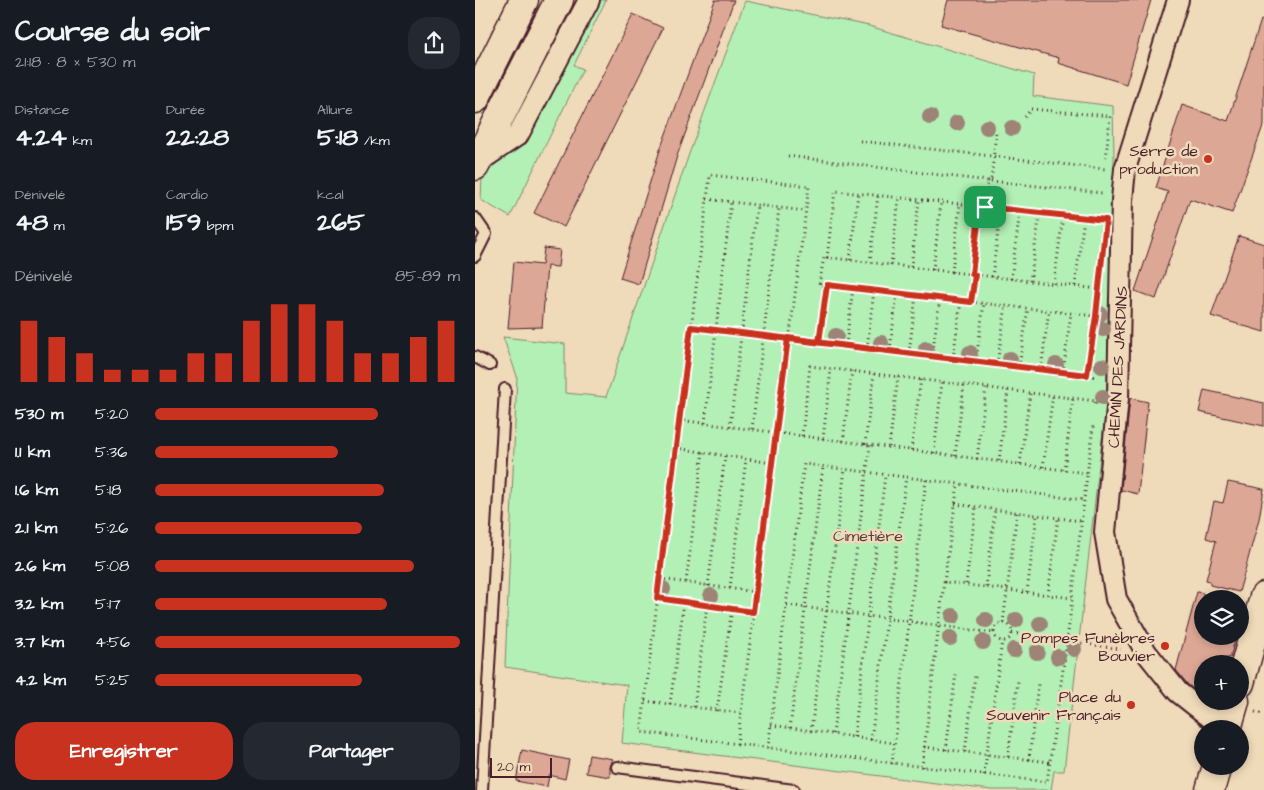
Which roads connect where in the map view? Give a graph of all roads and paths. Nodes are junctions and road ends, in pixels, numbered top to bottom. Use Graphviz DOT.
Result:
graph roads {
  1 [pos="524,0"];
  2 [pos="559,0"];
  3 [pos="589,0"];
  4 [pos="1178,0"];
  5 [pos="475,99"];
  6 [pos="1025,117"];
  7 [pos="996,132"];
  8 [pos="860,141"];
  9 [pos="788,156"];
  10 [pos="993,156"];
  11 [pos="476,165"];
  12 [pos="1105,169"];
  13 [pos="1111,170"];
  14 [pos="989,181"];
  15 [pos="858,193"];
  16 [pos="1108,194"];
  17 [pos="878,195"];
  18 [pos="899,198"];
  19 [pos="707,199"];
  20 [pos="919,200"];
  21 [pos="731,202"];
  22 [pos="941,202"];
  23 [pos="960,204"];
  24 [pos="757,205"];
  25 [pos="980,206"];
  26 [pos="985,207"];
  27 [pos="779,208"];
  28 [pos="1001,208"];
  29 [pos="806,211"];
  30 [pos="1020,211"];
  31 [pos="1040,213"];
  32 [pos="1063,216"];
  33 [pos="475,218"];
  34 [pos="1084,218"];
  35 [pos="1106,220"];
  36 [pos="475,256"];
  37 [pos="827,258"];
  38 [pos="850,260"];
  39 [pos="870,262"];
  40 [pos="891,265"];
  41 [pos="911,267"];
  42 [pos="933,270"];
  43 [pos="951,272"];
  44 [pos="974,275"];
  45 [pos="992,277"];
  46 [pos="1011,279"];
  47 [pos="1099,279"];
  48 [pos="1030,281"];
  49 [pos="1054,284"];
  50 [pos="827,285"];
  51 [pos="1075,286"];
  52 [pos="853,288"];
  53 [pos="1099,289"];
  54 [pos="874,291"];
  55 [pos="897,294"];
  56 [pos="917,296"];
  57 [pos="940,298"];
  58 [pos="961,301"];
  59 [pos="971,302"];
  60 [pos="984,303"];
  61 [pos="1006,306"];
  62 [pos="1028,308"];
  63 [pos="1049,310"];
  64 [pos="1071,313"];
  65 [pos="1096,316"];
  66 [pos="691,327"];
  67 [pos="716,330"];
  68 [pos="741,332"];
  69 [pos="763,335"];
  70 [pos="788,338"];
  71 [pos="819,342"];
  72 [pos="846,345"];
  73 [pos="867,348"];
  74 [pos="889,350"];
  75 [pos="909,353"];
  76 [pos="932,356"];
  77 [pos="475,357"];
  78 [pos="953,358"];
  79 [pos="976,361"];
  80 [pos="997,364"];
  81 [pos="490,365"];
  82 [pos="1019,367"];
  83 [pos="831,369"];
  84 [pos="1041,370"];
  85 [pos="853,371"];
  86 [pos="1063,372"];
  87 [pos="875,374"];
  88 [pos="1087,375"];
  89 [pos="898,377"];
  90 [pos="921,379"];
  91 [pos="1119,379"];
  92 [pos="942,382"];
  93 [pos="964,385"];
  94 [pos="505,388"];
  95 [pos="986,388"];
  96 [pos="1008,390"];
  97 [pos="1030,393"];
  98 [pos="1053,395"];
  99 [pos="1073,398"];
  100 [pos="1095,410"];
  101 [pos="1093,419"];
  102 [pos="679,420"];
  103 [pos="705,423"];
  104 [pos="730,426"];
  105 [pos="752,430"];
  106 [pos="776,432"];
  107 [pos="802,436"];
  108 [pos="823,439"];
  109 [pos="843,441"];
  110 [pos="867,445"];
  111 [pos="676,448"];
  112 [pos="889,448"];
  113 [pos="911,450"];
  114 [pos="703,452"];
  115 [pos="934,453"];
  116 [pos="725,456"];
  117 [pos="955,456"];
  118 [pos="746,459"];
  119 [pos="977,459"];
  120 [pos="999,462"];
  121 [pos="772,463"];
  122 [pos="1020,464"];
  123 [pos="823,467"];
  124 [pos="1043,468"];
  125 [pos="845,469"];
  126 [pos="1064,470"];
  127 [pos="866,472"];
  128 [pos="1087,473"];
  129 [pos="885,475"];
  130 [pos="906,477"];
  131 [pos="927,480"];
  132 [pos="958,484"];
  133 [pos="1084,500"];
  134 [pos="955,504"];
  135 [pos="976,507"];
  136 [pos="995,510"];
  137 [pos="1017,512"];
  138 [pos="1037,515"];
  139 [pos="1058,518"];
  140 [pos="1081,520"];
  141 [pos="660,578"];
  142 [pos="686,582"];
  143 [pos="944,582"];
  144 [pos="966,584"];
  145 [pos="708,586"];
  146 [pos="986,587"];
  147 [pos="730,588"];
  148 [pos="1007,590"];
  149 [pos="756,592"];
  150 [pos="1027,592"];
  151 [pos="1048,595"];
  152 [pos="1264,597"];
  153 [pos="657,598"];
  154 [pos="1072,598"];
  155 [pos="684,602"];
  156 [pos="707,605"];
  157 [pos="786,605"];
  158 [pos="805,607"];
  159 [pos="732,608"];
  160 [pos="827,610"];
  161 [pos="753,612"];
  162 [pos="848,613"];
  163 [pos="868,616"];
  164 [pos="887,618"];
  165 [pos="909,621"];
  166 [pos="1003,623"];
  167 [pos="939,625"];
  168 [pos="994,633"];
  169 [pos="1012,633"];
  170 [pos="1002,641"];
  171 [pos="1067,641"];
  172 [pos="1146,652"];
  173 [pos="1248,655"];
  174 [pos="956,673"];
  175 [pos="975,676"];
  176 [pos="1018,681"];
  177 [pos="1038,684"];
  178 [pos="645,701"];
  179 [pos="670,704"];
  180 [pos="694,707"];
  181 [pos="717,711"];
  182 [pos="741,713"];
  183 [pos="1214,720"];
  184 [pos="771,725"];
  185 [pos="790,728"];
  186 [pos="811,731"];
  187 [pos="833,734"];
  188 [pos="854,737"];
  189 [pos="871,740"];
  190 [pos="894,743"];
  191 [pos="737,744"];
  192 [pos="924,747"];
  193 [pos="768,748"];
  194 [pos="946,750"];
  195 [pos="965,752"];
  196 [pos="987,755"];
  197 [pos="1008,757"];
  198 [pos="1029,760"];
  199 [pos="1049,762"];
  200 [pos="893,764"];
  201 [pos="617,767"];
  202 [pos="921,767"];
  203 [pos="984,775"];
  204 [pos="1214,775"];
  205 [pos="482,790"];
  206 [pos="794,790"];
  207 [pos="1210,790"];
  1 -- 5 [label="main road"];
  2 -- 11 [label="main road"];
  3 -- 11 [label="street"];
  4 -- 91 [label="street, CHEMIN DES JARDINS"];
  6 -- 12 [label="path"];
  7 -- 10 [label="path"];
  8 -- 10 [label="path"];
  9 -- 14 [label="path"];
  10 -- 12 [label="path"];
  10 -- 14 [label="path"];
  12 -- 13 [label="path"];
  14 -- 16 [label="path"];
  14 -- 26 [label="path"];
  15 -- 17 [label="path"];
  15 -- 37 [label="path"];
  15 -- 38 [label="path"];
  17 -- 18 [label="path"];
  17 -- 39 [label="path"];
  18 -- 20 [label="path"];
  18 -- 40 [label="path"];
  19 -- 21 [label="path"];
  19 -- 29 [label="path"];
  19 -- 66 [label="path"];
  20 -- 22 [label="path"];
  20 -- 41 [label="path"];
  21 -- 24 [label="path"];
  21 -- 67 [label="path"];
  22 -- 23 [label="path"];
  22 -- 42 [label="path"];
  23 -- 25 [label="path"];
  23 -- 43 [label="path"];
  24 -- 27 [label="path"];
  24 -- 68 [label="path"];
  25 -- 26 [label="path"];
  25 -- 44 [label="path"];
  26 -- 28 [label="path"];
  27 -- 29 [label="path"];
  27 -- 69 [label="path"];
  28 -- 30 [label="path"];
  28 -- 45 [label="path"];
  29 -- 70 [label="path"];
  30 -- 31 [label="path"];
  30 -- 46 [label="path"];
  31 -- 32 [label="path"];
  31 -- 48 [label="path"];
  32 -- 34 [label="path"];
  32 -- 49 [label="path"];
  33 -- 36 [label="lane"];
  34 -- 35 [label="path"];
  34 -- 51 [label="path"];
  37 -- 38 [label="path"];
  37 -- 50 [label="path"];
  38 -- 39 [label="path"];
  39 -- 40 [label="path"];
  40 -- 41 [label="path"];
  41 -- 42 [label="path"];
  42 -- 43 [label="path"];
  43 -- 44 [label="path"];
  44 -- 45 [label="path"];
  44 -- 59 [label="path"];
  45 -- 46 [label="path"];
  46 -- 48 [label="path"];
  47 -- 53 [label="path"];
  48 -- 49 [label="path"];
  49 -- 51 [label="path"];
  50 -- 52 [label="path"];
  50 -- 71 [label="path"];
  51 -- 53 [label="path"];
  52 -- 54 [label="path"];
  52 -- 72 [label="path"];
  53 -- 65 [label="path"];
  54 -- 55 [label="path"];
  54 -- 73 [label="path"];
  55 -- 56 [label="path"];
  55 -- 74 [label="path"];
  56 -- 57 [label="path"];
  56 -- 75 [label="path"];
  57 -- 58 [label="path"];
  57 -- 76 [label="path"];
  58 -- 59 [label="path"];
  58 -- 78 [label="path"];
  59 -- 60 [label="path"];
  60 -- 61 [label="path"];
  60 -- 79 [label="path"];
  61 -- 62 [label="path"];
  61 -- 80 [label="path"];
  62 -- 63 [label="path"];
  62 -- 82 [label="path"];
  63 -- 64 [label="path"];
  63 -- 84 [label="path"];
  64 -- 65 [label="path"];
  64 -- 86 [label="path"];
  65 -- 88 [label="path"];
  66 -- 67 [label="path"];
  66 -- 102 [label="path"];
  67 -- 68 [label="path"];
  67 -- 103 [label="path"];
  68 -- 69 [label="path"];
  68 -- 104 [label="path"];
  69 -- 70 [label="path"];
  69 -- 105 [label="path"];
  70 -- 71 [label="path"];
  70 -- 106 [label="path"];
  71 -- 72 [label="path"];
  72 -- 73 [label="path"];
  73 -- 74 [label="path"];
  74 -- 75 [label="path"];
  75 -- 76 [label="path"];
  76 -- 78 [label="path"];
  77 -- 81 [label="lane"];
  78 -- 79 [label="path"];
  79 -- 80 [label="path"];
  80 -- 82 [label="path"];
  82 -- 84 [label="path"];
  83 -- 85 [label="path"];
  83 -- 107 [label="path"];
  83 -- 108 [label="path"];
  84 -- 86 [label="path"];
  85 -- 87 [label="path"];
  85 -- 109 [label="path"];
  86 -- 88 [label="path"];
  87 -- 89 [label="path"];
  87 -- 110 [label="path"];
  88 -- 91 [label="path"];
  89 -- 90 [label="path"];
  89 -- 112 [label="path"];
  90 -- 92 [label="path"];
  90 -- 113 [label="path"];
  91 -- 172 [label="street, CHEMIN DES JARDINS"];
  92 -- 93 [label="path"];
  92 -- 115 [label="path"];
  93 -- 95 [label="path"];
  93 -- 117 [label="path"];
  94 -- 205 [label="lane"];
  95 -- 96 [label="path"];
  95 -- 119 [label="path"];
  96 -- 97 [label="path"];
  96 -- 120 [label="path"];
  97 -- 98 [label="path"];
  97 -- 122 [label="path"];
  98 -- 99 [label="path"];
  98 -- 124 [label="path"];
  99 -- 100 [label="path"];
  99 -- 126 [label="path"];
  101 -- 128 [label="path"];
  102 -- 103 [label="path"];
  102 -- 111 [label="path"];
  103 -- 104 [label="path"];
  104 -- 105 [label="path"];
  105 -- 106 [label="path"];
  106 -- 107 [label="path"];
  106 -- 121 [label="path"];
  107 -- 108 [label="path"];
  108 -- 109 [label="path"];
  109 -- 110 [label="path"];
  110 -- 112 [label="path"];
  110 -- 127 [label="path"];
  111 -- 114 [label="path"];
  111 -- 141 [label="path"];
  112 -- 113 [label="path"];
  113 -- 115 [label="path"];
  114 -- 116 [label="path"];
  114 -- 142 [label="path"];
  115 -- 117 [label="path"];
  116 -- 118 [label="path"];
  116 -- 145 [label="path"];
  117 -- 119 [label="path"];
  118 -- 121 [label="path"];
  118 -- 147 [label="path"];
  119 -- 120 [label="path"];
  120 -- 122 [label="path"];
  121 -- 149 [label="path"];
  122 -- 124 [label="path"];
  123 -- 125 [label="path"];
  123 -- 157 [label="path"];
  123 -- 158 [label="path"];
  124 -- 126 [label="path"];
  125 -- 127 [label="path"];
  125 -- 160 [label="path"];
  126 -- 128 [label="path"];
  127 -- 129 [label="path"];
  127 -- 162 [label="path"];
  128 -- 133 [label="path"];
  129 -- 130 [label="path"];
  129 -- 163 [label="path"];
  130 -- 131 [label="path"];
  130 -- 164 [label="path"];
  131 -- 132 [label="path"];
  131 -- 165 [label="path"];
  132 -- 133 [label="path"];
  132 -- 134 [label="path"];
  133 -- 140 [label="path"];
  134 -- 135 [label="path"];
  134 -- 143 [label="path"];
  135 -- 136 [label="path"];
  135 -- 144 [label="path"];
  136 -- 137 [label="path"];
  136 -- 146 [label="path"];
  137 -- 138 [label="path"];
  137 -- 148 [label="path"];
  138 -- 139 [label="path"];
  138 -- 150 [label="path"];
  139 -- 140 [label="path"];
  139 -- 151 [label="path"];
  140 -- 154 [label="path"];
  141 -- 142 [label="path"];
  141 -- 153 [label="path"];
  142 -- 145 [label="path"];
  143 -- 144 [label="path"];
  143 -- 167 [label="path"];
  144 -- 146 [label="path"];
  145 -- 147 [label="path"];
  146 -- 148 [label="path"];
  147 -- 149 [label="path"];
  148 -- 150 [label="path"];
  148 -- 166 [label="path"];
  149 -- 161 [label="path"];
  150 -- 151 [label="path"];
  151 -- 154 [label="path"];
  152 -- 173 [label="main road"];
  153 -- 155 [label="path"];
  153 -- 178 [label="path"];
  154 -- 171 [label="path"];
  155 -- 156 [label="path"];
  155 -- 179 [label="path"];
  156 -- 159 [label="path"];
  156 -- 180 [label="path"];
  157 -- 158 [label="path"];
  157 -- 184 [label="path"];
  158 -- 160 [label="path"];
  158 -- 185 [label="path"];
  159 -- 161 [label="path"];
  159 -- 181 [label="path"];
  160 -- 162 [label="path"];
  160 -- 186 [label="path"];
  161 -- 182 [label="path"];
  162 -- 163 [label="path"];
  162 -- 187 [label="path"];
  163 -- 164 [label="path"];
  163 -- 188 [label="path"];
  164 -- 165 [label="path"];
  164 -- 189 [label="path"];
  165 -- 167 [label="path"];
  165 -- 190 [label="path"];
  166 -- 168 [label="path"];
  166 -- 169 [label="path"];
  167 -- 168 [label="path"];
  167 -- 192 [label="path"];
  168 -- 170 [label="path"];
  169 -- 170 [label="path"];
  169 -- 171 [label="path"];
  170 -- 196 [label="path"];
  171 -- 172 [label="path"];
  171 -- 199 [label="path"];
  172 -- 183 [label="street, CHEMIN DES JARDINS"];
  174 -- 194 [label="path"];
  175 -- 195 [label="path"];
  176 -- 197 [label="path"];
  177 -- 198 [label="path"];
  178 -- 179 [label="path"];
  178 -- 191 [label="path"];
  179 -- 180 [label="path"];
  180 -- 181 [label="path"];
  181 -- 182 [label="path"];
  182 -- 191 [label="path"];
  184 -- 185 [label="path"];
  184 -- 193 [label="path"];
  185 -- 186 [label="path"];
  186 -- 187 [label="path"];
  187 -- 188 [label="path"];
  188 -- 189 [label="path"];
  189 -- 190 [label="path"];
  190 -- 200 [label="path"];
  191 -- 193 [label="path"];
  192 -- 194 [label="path"];
  192 -- 202 [label="path"];
  193 -- 200 [label="path"];
  194 -- 195 [label="path"];
  195 -- 196 [label="path"];
  196 -- 197 [label="path"];
  196 -- 203 [label="path"];
  197 -- 198 [label="path"];
  198 -- 199 [label="path"];
  199 -- 203 [label="path"];
  200 -- 202 [label="path"];
  201 -- 206 [label="lane"];
  202 -- 203 [label="path"];
  204 -- 207 [label="main road"];
}
